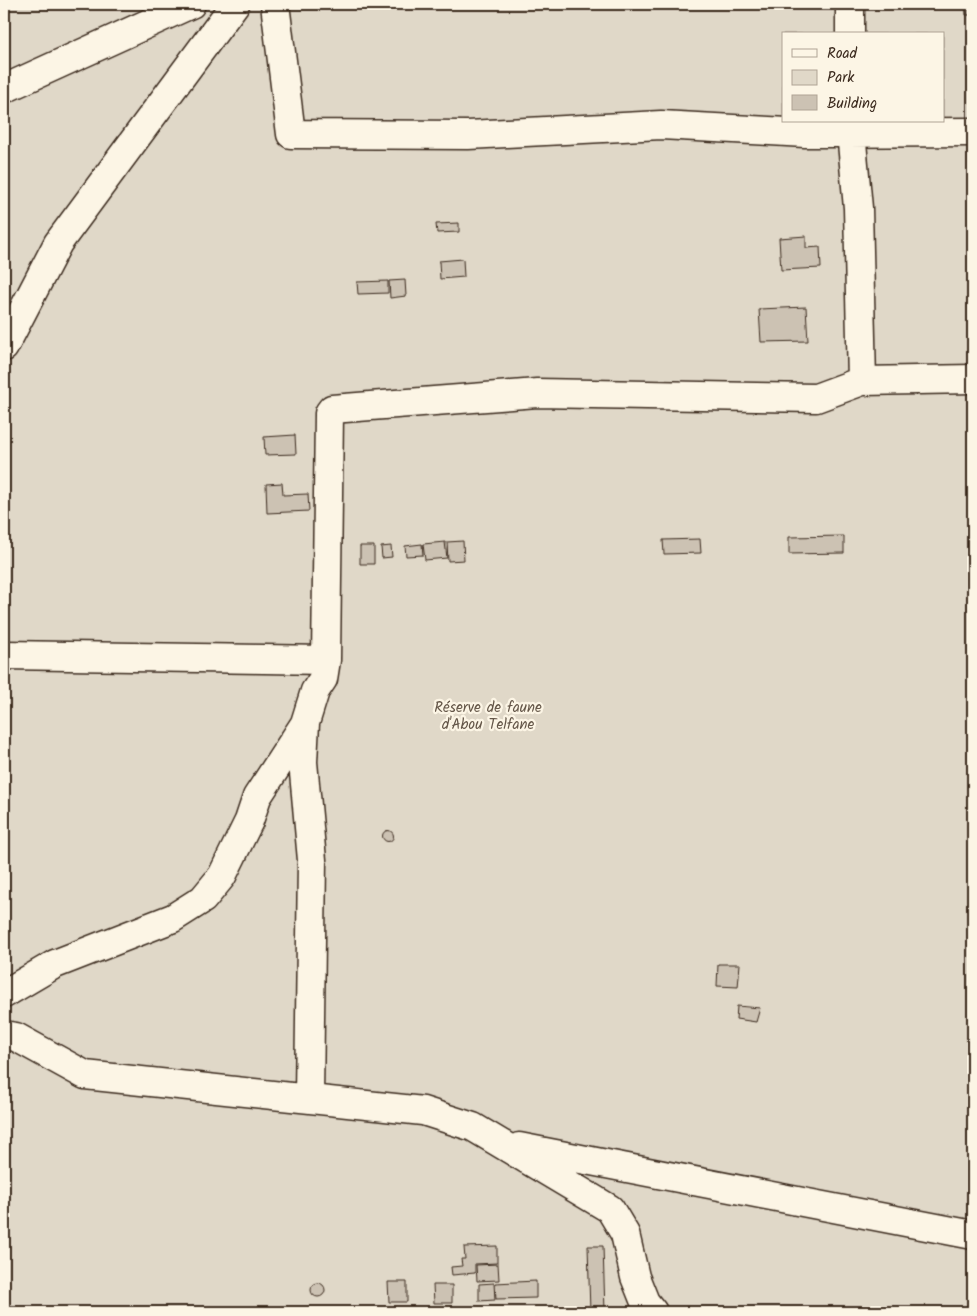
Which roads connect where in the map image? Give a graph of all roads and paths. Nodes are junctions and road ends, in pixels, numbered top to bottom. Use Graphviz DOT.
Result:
graph roads {
  1 [pos="191,4"];
  2 [pos="235,4"];
  3 [pos="275,4"];
  4 [pos="850,4"];
  5 [pos="850,32"];
  6 [pos="4,89"];
  7 [pos="850,127"];
  8 [pos="973,132"];
  9 [pos="4,347"];
  10 [pos="973,379"];
  11 [pos="862,382"];
  12 [pos="4,655"];
  13 [pos="326,660"];
  14 [pos="305,723"];
  15 [pos="4,994"];
  16 [pos="4,1035"];
  17 [pos="309,1098"];
  18 [pos="501,1144"];
  19 [pos="973,1235"];
  20 [pos="653,1312"];
  1 -- 6 [label="street"];
  2 -- 9 [label="street"];
  3 -- 7 [label="street"];
  4 -- 5 [label="street"];
  7 -- 8 [label="street"];
  7 -- 11 [label="street"];
  10 -- 11 [label="street"];
  11 -- 13 [label="street"];
  12 -- 13 [label="street"];
  13 -- 14 [label="street"];
  14 -- 15 [label="street"];
  14 -- 17 [label="street"];
  16 -- 17 [label="street"];
  17 -- 18 [label="street"];
  18 -- 19 [label="street"];
  18 -- 20 [label="street"];
}
